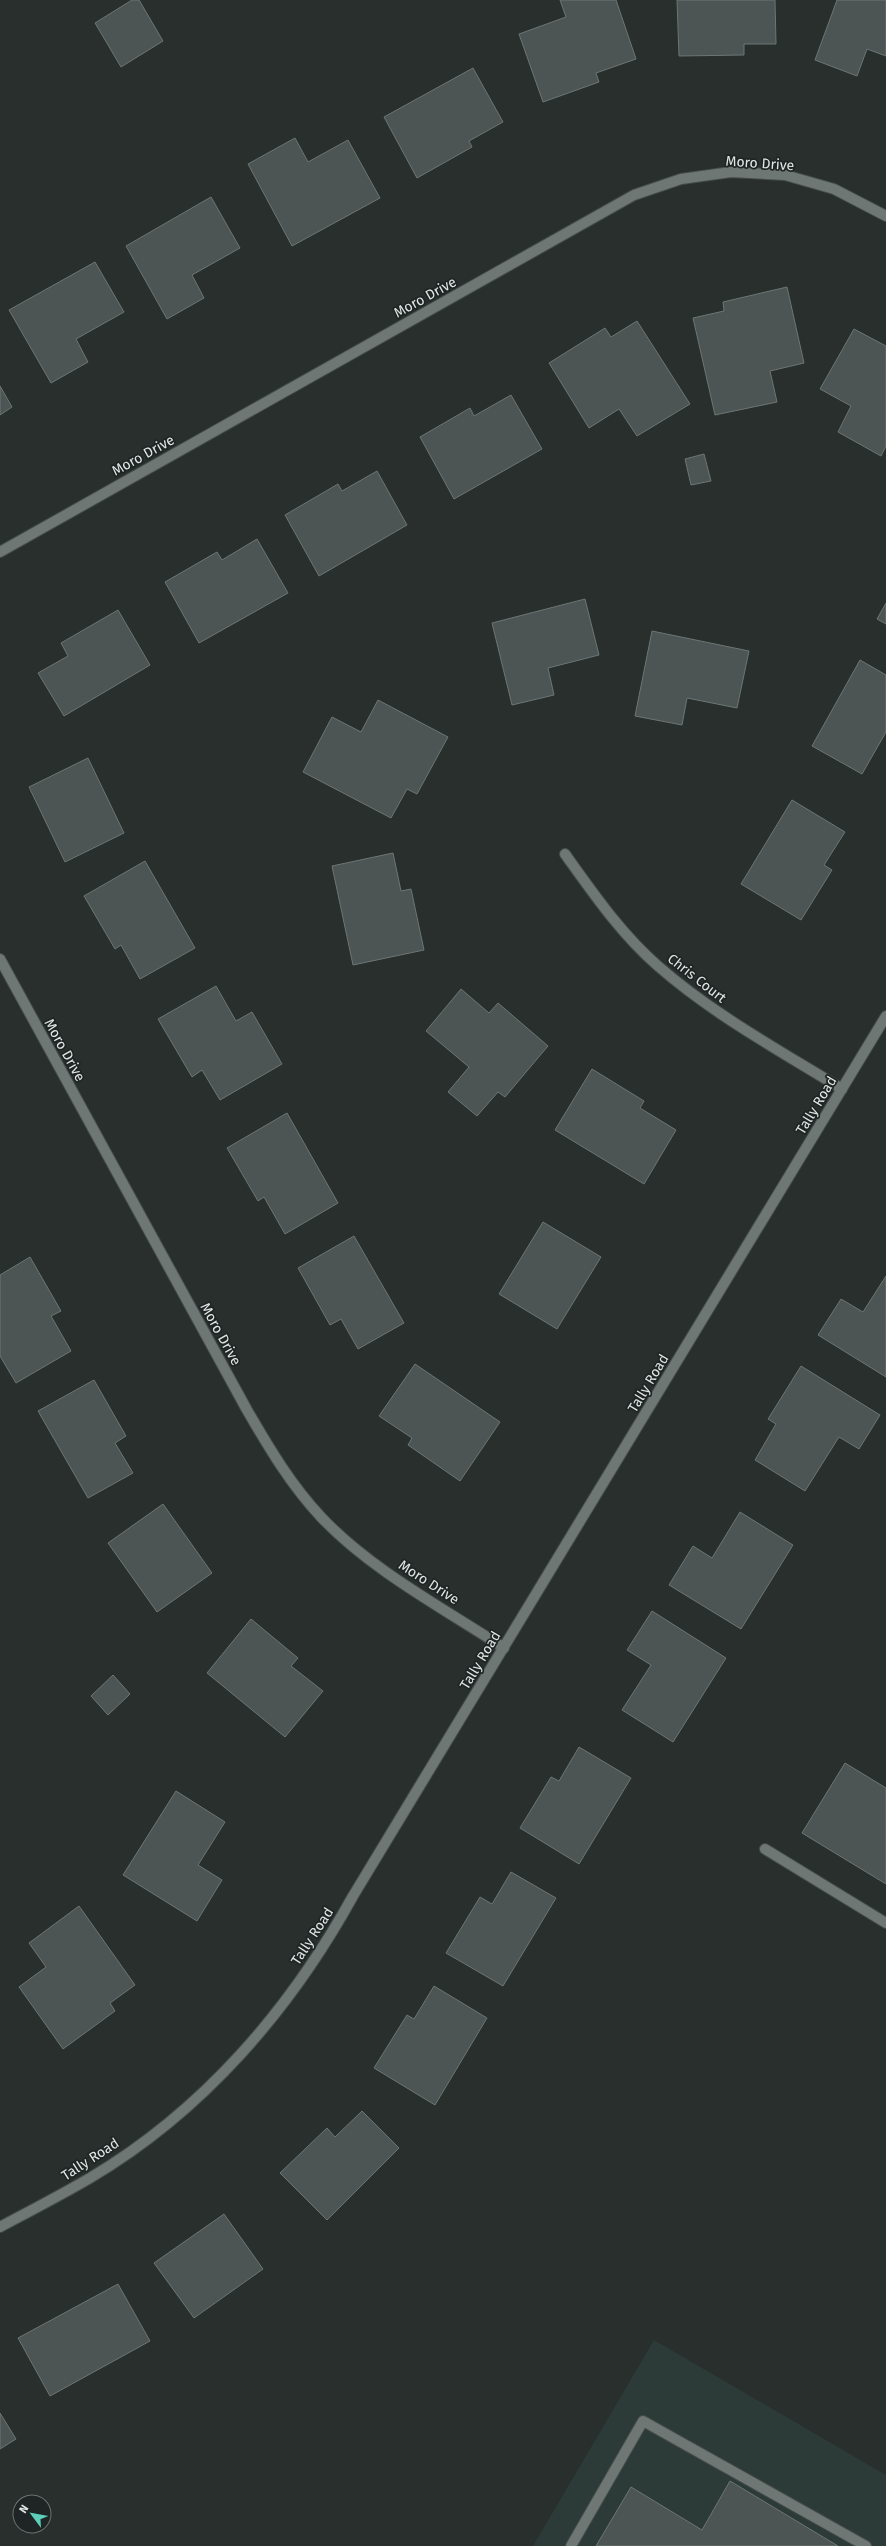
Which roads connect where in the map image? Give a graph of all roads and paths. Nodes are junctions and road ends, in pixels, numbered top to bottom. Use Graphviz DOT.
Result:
graph roads {
  1 [pos="886,216"];
  2 [pos="0,552"];
  3 [pos="565,854"];
  4 [pos="0,959"];
  5 [pos="886,1016"];
  6 [pos="842,1089"];
  7 [pos="504,1648"];
  8 [pos="765,1849"];
  9 [pos="886,1924"];
  10 [pos="0,2227"];
  11 [pos="571,2546"];
  12 [pos="866,2546"];
  1 -- 2 [label="street, Moro Drive"];
  3 -- 6 [label="street, Chris Court"];
  4 -- 7 [label="street, Moro Drive"];
  5 -- 6 [label="street, Tally Road"];
  6 -- 7 [label="street, Tally Road"];
  7 -- 10 [label="street, Tally Road"];
  8 -- 9 [label="street"];
  11 -- 12 [label="street"];
}
